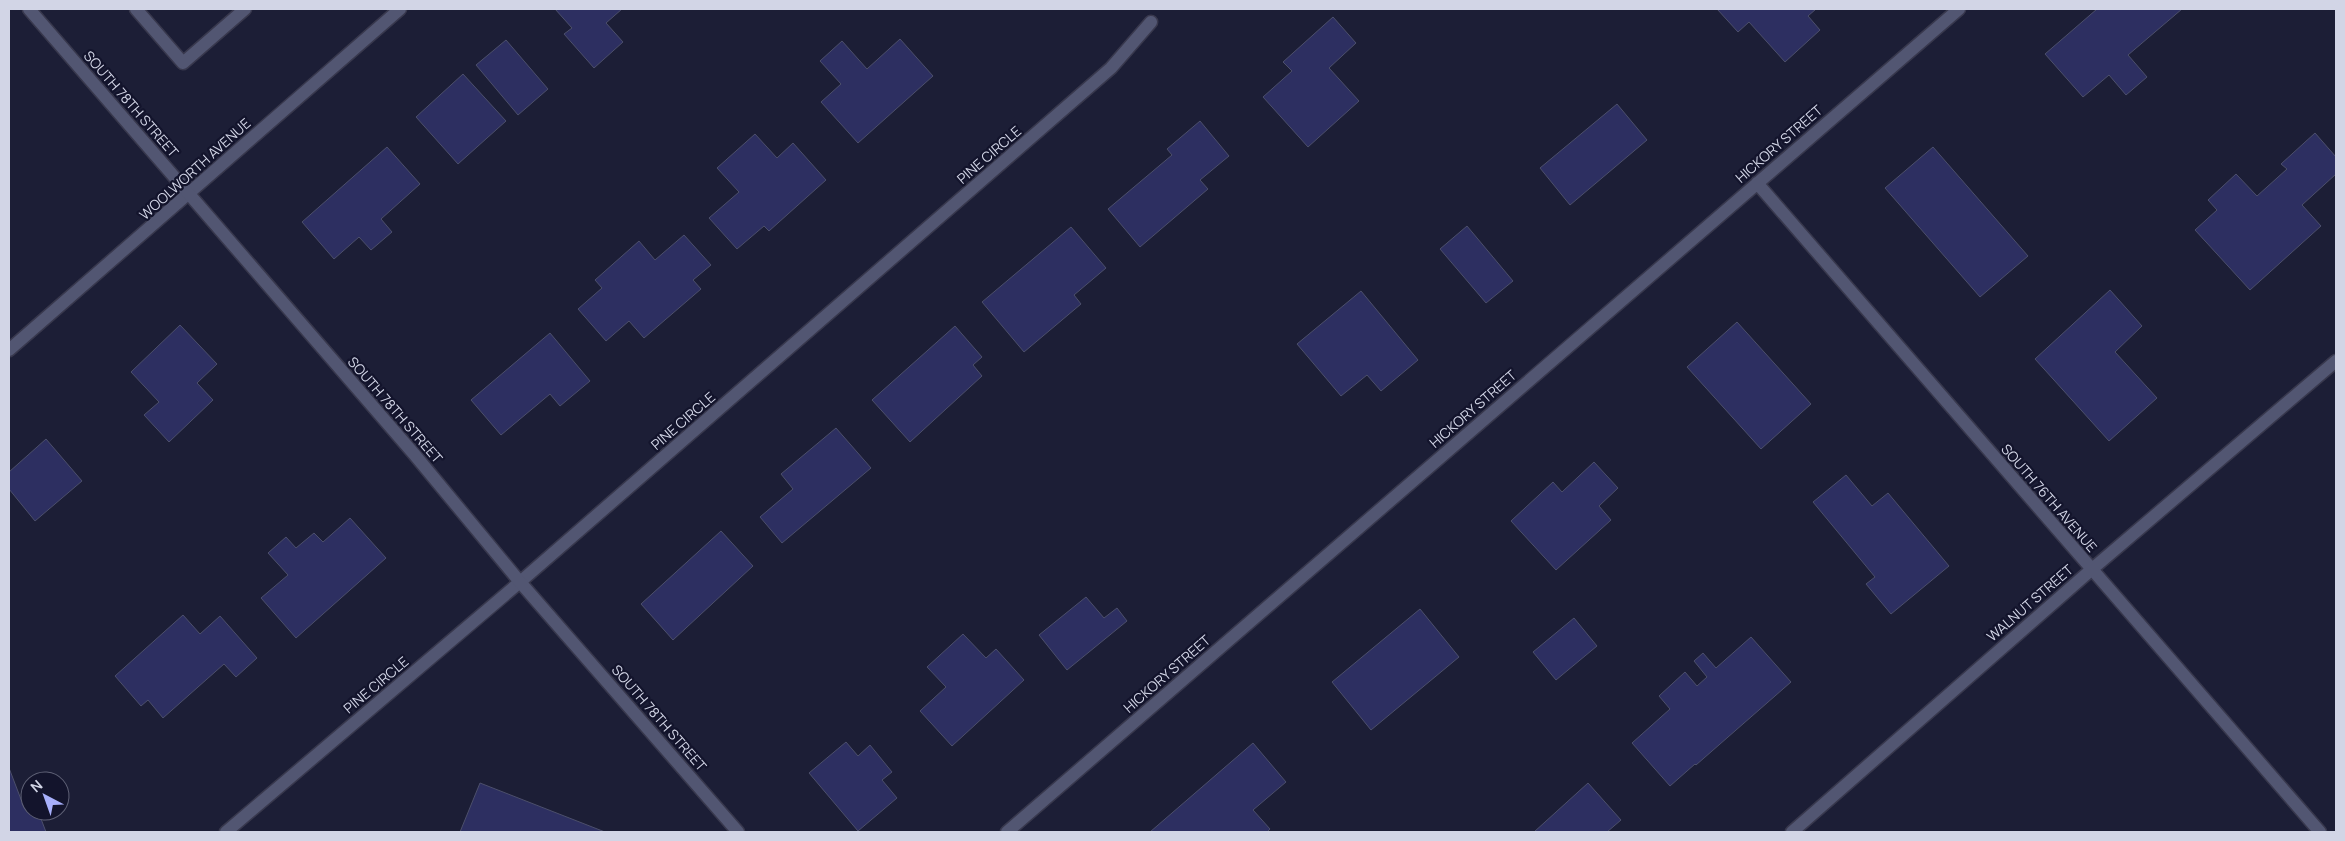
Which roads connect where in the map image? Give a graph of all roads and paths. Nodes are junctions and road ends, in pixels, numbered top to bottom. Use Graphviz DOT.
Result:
graph roads {
  1 [pos="29,9"];
  2 [pos="136,9"];
  3 [pos="245,9"];
  4 [pos="400,9"];
  5 [pos="1959,9"];
  6 [pos="1151,22"];
  7 [pos="1757,183"];
  8 [pos="188,193"];
  9 [pos="9,350"];
  10 [pos="2336,361"];
  11 [pos="2091,570"];
  12 [pos="520,582"];
  13 [pos="226,832"];
  14 [pos="738,832"];
  15 [pos="1007,832"];
  16 [pos="1792,832"];
  17 [pos="2320,832"];
  1 -- 8 [label="street, SOUTH 78TH STREET"];
  2 -- 3 [label="street"];
  4 -- 8 [label="street, WOOLWORTH AVENUE"];
  5 -- 7 [label="street, HICKORY STREET"];
  6 -- 12 [label="street, PINE CIRCLE"];
  7 -- 11 [label="street, SOUTH 76TH AVENUE"];
  7 -- 15 [label="street, HICKORY STREET"];
  8 -- 9 [label="street, WOOLWORTH AVENUE"];
  8 -- 12 [label="street, SOUTH 78TH STREET"];
  10 -- 11 [label="street, WALNUT STREET"];
  11 -- 16 [label="street, WALNUT STREET"];
  11 -- 17 [label="street, SOUTH 76TH AVENUE"];
  12 -- 13 [label="street, PINE CIRCLE"];
  12 -- 14 [label="street, SOUTH 78TH STREET"];
}
